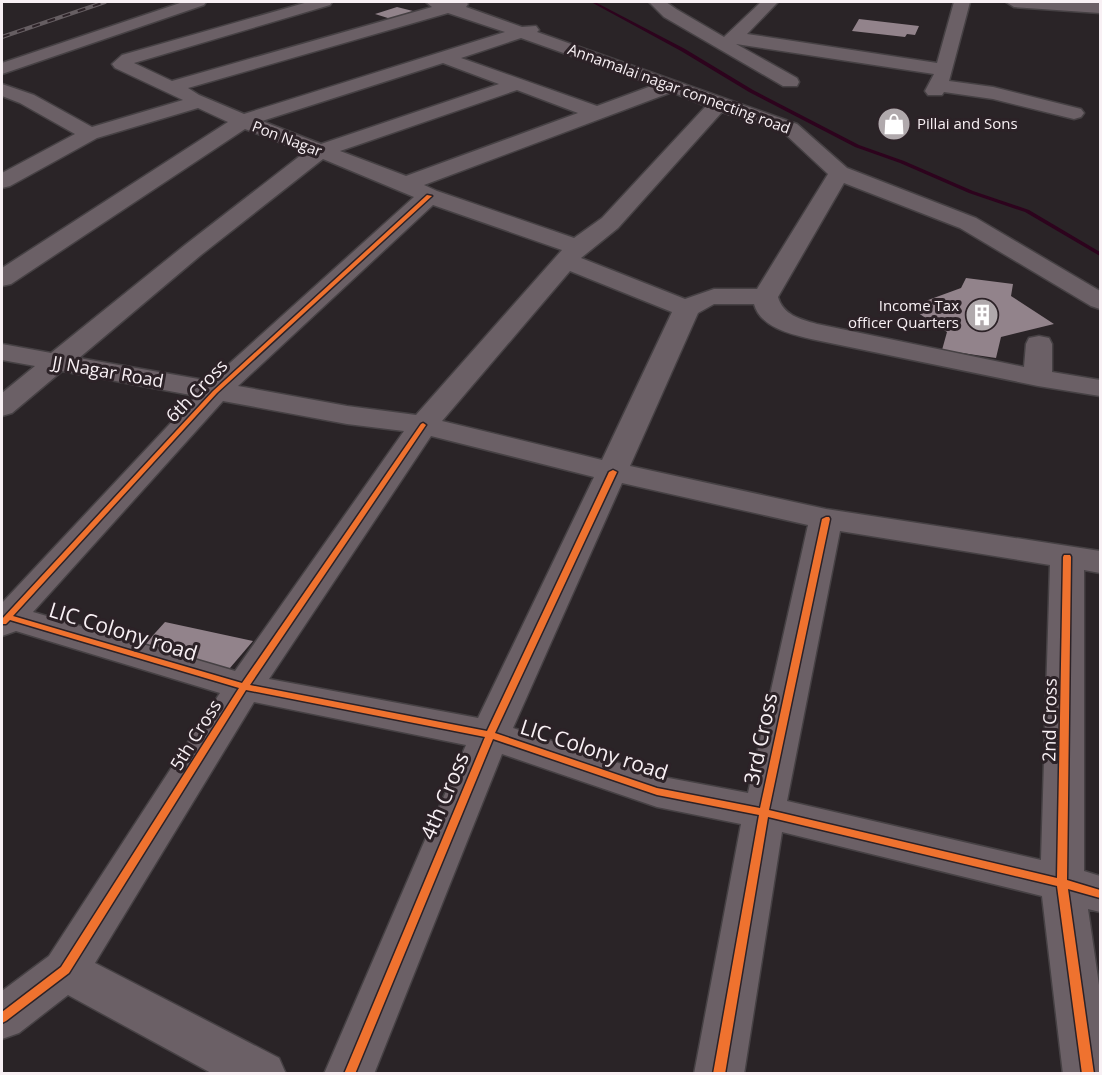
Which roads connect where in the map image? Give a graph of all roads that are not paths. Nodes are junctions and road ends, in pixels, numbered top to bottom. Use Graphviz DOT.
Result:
graph roads {
  1 [pos="198,2"];
  2 [pos="324,2"];
  3 [pos="471,2"];
  4 [pos="657,2"];
  5 [pos="770,2"];
  6 [pos="962,2"];
  7 [pos="1014,2"];
  8 [pos="442,4"];
  9 [pos="1101,8"];
  10 [pos="556,22"];
  11 [pos="524,32"];
  12 [pos="729,41"];
  13 [pos="443,57"];
  14 [pos="2,69"];
  15 [pos="790,82"];
  16 [pos="939,83"];
  17 [pos="517,84"];
  18 [pos="672,85"];
  19 [pos="170,87"];
  20 [pos="2,90"];
  21 [pos="27,99"];
  22 [pos="199,101"];
  23 [pos="718,104"];
  24 [pos="2,110"];
  25 [pos="1074,113"];
  26 [pos="597,114"];
  27 [pos="243,121"];
  28 [pos="90,134"];
  29 [pos="320,151"];
  30 [pos="839,173"];
  31 [pos="2,181"];
  32 [pos="418,190"];
  33 [pos="571,253"];
  34 [pos="2,279"];
  35 [pos="765,297"];
  36 [pos="1101,301"];
  37 [pos="687,309"];
  38 [pos="1039,344"];
  39 [pos="2,352"];
  40 [pos="55,362"];
  41 [pos="1038,378"];
  42 [pos="1101,388"];
  43 [pos="215,392"];
  44 [pos="2,407"];
  45 [pos="423,425"];
  46 [pos="613,472"];
  47 [pos="826,519"];
  48 [pos="1084,559"];
  49 [pos="4,618"];
  50 [pos="244,687"];
  51 [pos="490,735"];
  52 [pos="764,812"];
  53 [pos="1081,889"];
  54 [pos="65,970"];
  55 [pos="2,1018"];
  56 [pos="261,1074"];
  57 [pos="349,1074"];
  58 [pos="719,1074"];
  59 [pos="1088,1074"];
  1 -- 14 [label="street"];
  2 -- 19 [label="street, Pon Nagar"];
  3 -- 8 [label="street"];
  4 -- 12 [label="street"];
  5 -- 12 [label="street"];
  6 -- 16 [label="street"];
  7 -- 9 [label="street"];
  8 -- 11 [label="street, Annamalai nagar connecting road"];
  8 -- 19 [label="street"];
  10 -- 11 [label="street"];
  11 -- 13 [label="street"];
  11 -- 18 [label="street, Annamalai nagar connecting road"];
  12 -- 15 [label="street"];
  12 -- 16 [label="street"];
  13 -- 17 [label="street"];
  13 -- 27 [label="street"];
  16 -- 25 [label="street"];
  17 -- 26 [label="street"];
  17 -- 29 [label="street"];
  18 -- 23 [label="street, Annamalai nagar connecting road"];
  18 -- 26 [label="street"];
  19 -- 22 [label="street, Pon Nagar"];
  20 -- 21 [label="street"];
  21 -- 24 [label="street"];
  21 -- 28 [label="street"];
  22 -- 27 [label="street, Pon Nagar"];
  22 -- 28 [label="street"];
  23 -- 30 [label="street, Annamalai nagar connecting road"];
  23 -- 33 [label="street, 5th Cross"];
  26 -- 32 [label="street"];
  27 -- 29 [label="street, Pon Nagar"];
  27 -- 34 [label="street"];
  28 -- 31 [label="street"];
  29 -- 32 [label="street, Pon Nagar"];
  29 -- 40 [label="street"];
  30 -- 35 [label="street"];
  30 -- 36 [label="street, Annamalai nagar connecting road"];
  32 -- 33 [label="street, Pon Nagar"];
  32 -- 43 [label="street, 6th Cross"];
  33 -- 37 [label="street, Pon Nagar"];
  33 -- 45 [label="street, 5th Cross"];
  35 -- 37 [label="street"];
  35 -- 41 [label="street"];
  37 -- 46 [label="street, 4th Cross"];
  38 -- 41 [label="street"];
  39 -- 40 [label="street, JJ Nagar Road"];
  40 -- 43 [label="street, JJ Nagar Road"];
  40 -- 44 [label="street"];
  41 -- 42 [label="street"];
  43 -- 45 [label="street, JJ Nagar Road"];
  43 -- 49 [label="street, 6th Cross"];
  45 -- 46 [label="street, JJ Nagar Road"];
  45 -- 50 [label="street, 5th Cross"];
  46 -- 47 [label="street, JJ Nagar Road"];
  46 -- 51 [label="street, 4th Cross"];
  47 -- 48 [label="street, JJ Nagar Road"];
  47 -- 52 [label="street, 3rd Cross"];
  48 -- 53 [label="street, 2nd Cross"];
  49 -- 50 [label="street, LIC Colony road"];
  50 -- 51 [label="street, LIC Colony road"];
  50 -- 54 [label="street, 5th Cross"];
  51 -- 52 [label="street, LIC Colony road"];
  51 -- 57 [label="street, 4th Cross"];
  52 -- 53 [label="street, LIC Colony road"];
  52 -- 58 [label="street, 3rd Cross"];
  53 -- 59 [label="street, 2nd Cross"];
  54 -- 55 [label="street, 5th Cross"];
  54 -- 56 [label="street"];
}
